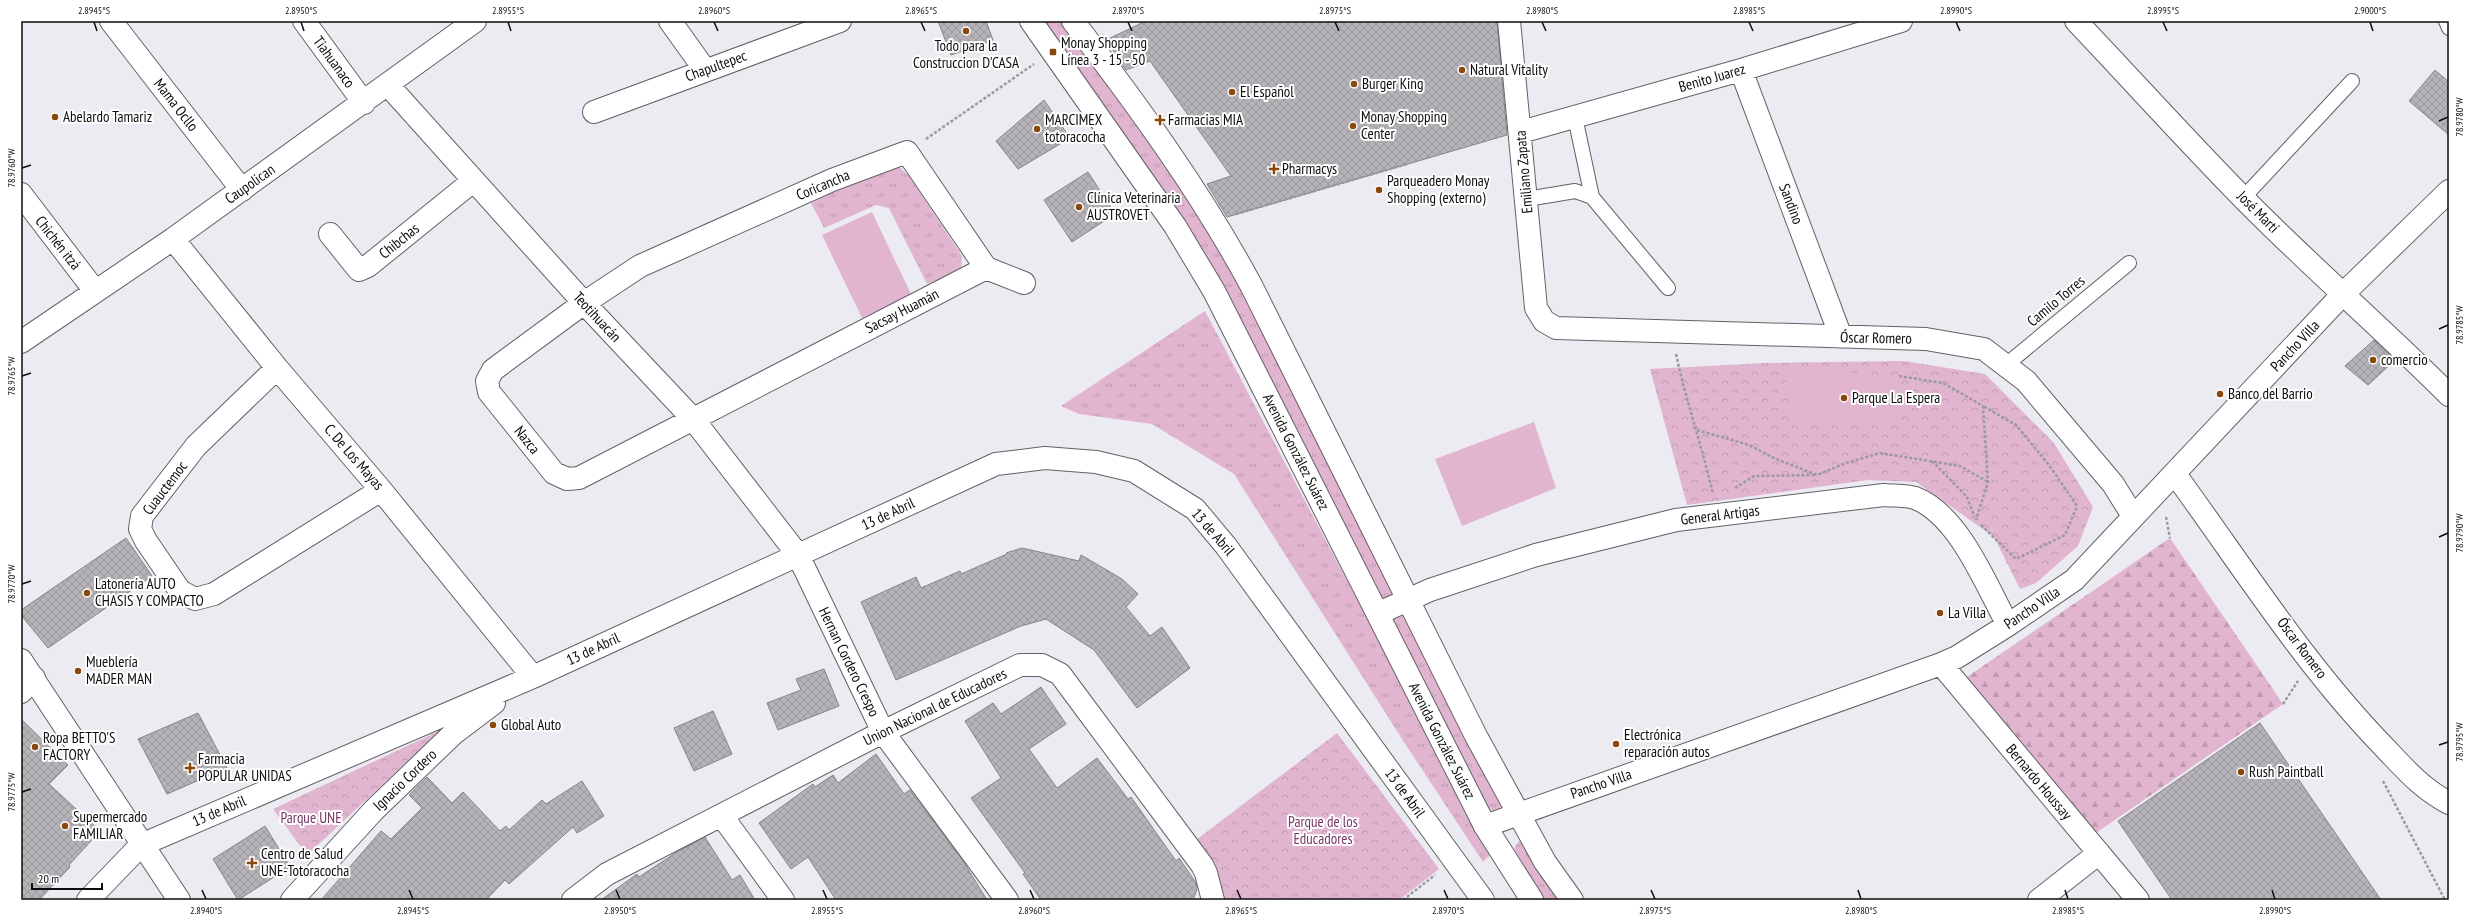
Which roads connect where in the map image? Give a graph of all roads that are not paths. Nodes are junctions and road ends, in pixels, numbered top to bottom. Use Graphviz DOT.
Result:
graph roads {
  1 [pos="111,21"];
  2 [pos="304,21"];
  3 [pos="475,21"];
  4 [pos="670,21"];
  5 [pos="840,21"];
  6 [pos="1031,21"];
  7 [pos="1073,21"];
  8 [pos="1509,21"];
  9 [pos="1901,21"];
  10 [pos="2076,21"];
  11 [pos="2446,21"];
  12 [pos="2449,28"];
  13 [pos="705,70"];
  14 [pos="1741,70"];
  15 [pos="2352,81"];
  16 [pos="388,86"];
  17 [pos="364,103"];
  18 [pos="594,112"];
  19 [pos="1575,117"];
  20 [pos="1521,132"];
  21 [pos="472,180"];
  22 [pos="242,190"];
  23 [pos="2449,190"];
  24 [pos="21,194"];
  25 [pos="1592,197"];
  26 [pos="2244,198"];
  27 [pos="1527,199"];
  28 [pos="330,234"];
  29 [pos="173,239"];
  30 [pos="2129,263"];
  31 [pos="986,268"];
  32 [pos="1024,283"];
  33 [pos="1668,288"];
  34 [pos="95,291"];
  35 [pos="2342,295"];
  36 [pos="584,303"];
  37 [pos="1544,321"];
  38 [pos="1841,337"];
  39 [pos="21,342"];
  40 [pos="2006,365"];
  41 [pos="276,368"];
  42 [pos="2449,395"];
  43 [pos="693,418"];
  44 [pos="2175,474"];
  45 [pos="381,490"];
  46 [pos="2133,516"];
  47 [pos="798,555"];
  48 [pos="1408,600"];
  49 [pos="1379,613"];
  50 [pos="2008,625"];
  51 [pos="21,660"];
  52 [pos="1941,664"];
  53 [pos="533,677"];
  54 [pos="27,685"];
  55 [pos="882,732"];
  56 [pos="2449,803"];
  57 [pos="1517,814"];
  58 [pos="722,816"];
  59 [pos="1485,826"];
  60 [pos="141,845"];
  61 [pos="2099,853"];
  62 [pos="88,900"];
  63 [pos="179,900"];
  64 [pos="292,900"];
  65 [pos="574,900"];
  66 [pos="783,900"];
  67 [pos="1007,900"];
  68 [pos="1213,900"];
  69 [pos="1483,900"];
  70 [pos="1532,900"];
  71 [pos="1572,900"];
  72 [pos="2040,900"];
  73 [pos="2138,900"];
  1 -- 22 [label="street, Mama Ocllo"];
  2 -- 17 [label="street, Tiahuanaco"];
  3 -- 16 [label="street, Caupolican"];
  4 -- 13 [label="street"];
  5 -- 13 [label="street, Chapultepec"];
  6 -- 49 [label="street, Avenida González Suárez"];
  7 -- 48 [label="street"];
  8 -- 20 [label="street, Emiliano Zapata"];
  9 -- 14 [label="street, Benito Juarez"];
  10 -- 26 [label="street, José Martí"];
  11 -- 12 [label="lane"];
  13 -- 18 [label="street, Chapultepec"];
  14 -- 19 [label="street, Benito Juarez"];
  14 -- 38 [label="street, Sandino"];
  15 -- 26 [label="lane"];
  16 -- 17 [label="street, Caupolican"];
  16 -- 21 [label="street, Teotihuacán"];
  17 -- 22 [label="street, Caupolican"];
  19 -- 20 [label="street, Benito Juarez"];
  19 -- 25 [label="lane"];
  20 -- 27 [label="street, Emiliano Zapata"];
  21 -- 28 [label="street, Chibchas"];
  21 -- 36 [label="street, Teotihuacán"];
  22 -- 29 [label="street, Caupolican"];
  23 -- 35 [label="street, Pancho Villa"];
  24 -- 34 [label="street, Chichén itzá"];
  25 -- 27 [label="lane"];
  25 -- 33 [label="lane"];
  26 -- 35 [label="street, José Martí"];
  27 -- 37 [label="street, Emiliano Zapata"];
  29 -- 34 [label="street, Caupolican"];
  29 -- 41 [label="street, C. De Los Mayas"];
  30 -- 40 [label="lane, Camilo Torres"];
  31 -- 32 [label="street"];
  31 -- 36 [label="street, Coricancha"];
  31 -- 43 [label="street, Sacsay Huamán"];
  34 -- 39 [label="street, Caupolican"];
  35 -- 42 [label="street, José Martí"];
  35 -- 44 [label="street, Pancho Villa"];
  36 -- 43 [label="street, Teotihuacán"];
  36 -- 43 [label="street, Nazca"];
  37 -- 38 [label="street, Óscar Romero"];
  38 -- 40 [label="street, Óscar Romero"];
  40 -- 46 [label="street, Óscar Romero"];
  41 -- 45 [label="street, C. De Los Mayas"];
  41 -- 45 [label="street, Cuauctemoc"];
  43 -- 47 [label="street, Teotihuacán"];
  44 -- 46 [label="street, Pancho Villa"];
  44 -- 56 [label="street, Óscar Romero"];
  45 -- 53 [label="street, C. De Los Mayas"];
  46 -- 50 [label="street, Pancho Villa"];
  47 -- 53 [label="street, 13 de Abril"];
  47 -- 55 [label="street, Hernan Cordero Crespo"];
  47 -- 69 [label="street, 13 de Abril"];
  48 -- 49 [label="street, General Artigas"];
  48 -- 50 [label="street, General Artigas"];
  48 -- 57 [label="street"];
  49 -- 59 [label="street, Avenida González Suárez"];
  50 -- 52 [label="street, Pancho Villa"];
  51 -- 54 [label="street"];
  52 -- 57 [label="street, Pancho Villa"];
  52 -- 61 [label="street, Bernardo Houssay"];
  53 -- 60 [label="street, 13 de Abril"];
  53 -- 64 [label="street, Ignacio Cordero"];
  54 -- 60 [label="street"];
  55 -- 58 [label="street, Union Nacional de Educadores"];
  55 -- 67 [label="street, Hernan Cordero Crespo"];
  55 -- 68 [label="street, Union Nacional de Educadores"];
  57 -- 59 [label="street, Pancho Villa"];
  57 -- 71 [label="street"];
  58 -- 65 [label="street, Union Nacional de Educadores"];
  58 -- 66 [label="street"];
  59 -- 70 [label="street, Avenida González Suárez"];
  60 -- 62 [label="street"];
  60 -- 63 [label="street"];
  61 -- 72 [label="street"];
  61 -- 73 [label="street, Bernardo Houssay"];
}
